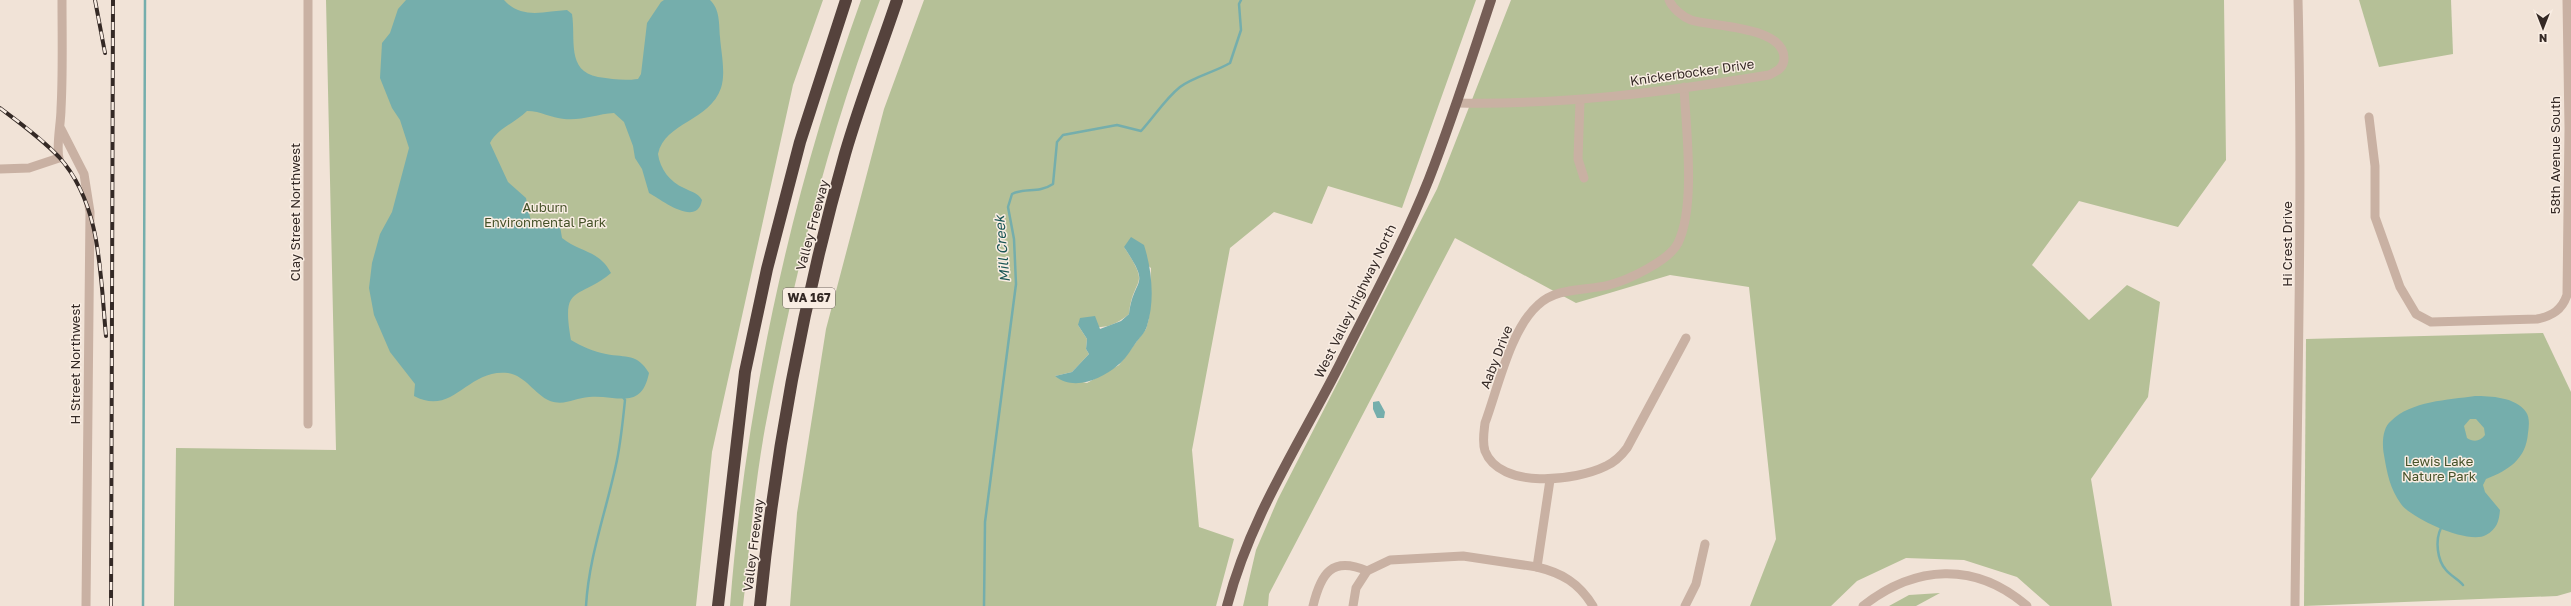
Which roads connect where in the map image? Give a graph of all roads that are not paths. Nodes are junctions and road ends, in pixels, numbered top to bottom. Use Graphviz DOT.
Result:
graph roads {
  1 [pos="62,0"];
  2 [pos="308,0"];
  3 [pos="846,0"];
  4 [pos="897,0"];
  5 [pos="1491,0"];
  6 [pos="1669,0"];
  7 [pos="2298,0"];
  8 [pos="2567,0"];
  9 [pos="1684,87"];
  10 [pos="1580,101"];
  11 [pos="1458,103"];
  12 [pos="2369,117"];
  13 [pos="61,128"];
  14 [pos="2570,128"];
  15 [pos="0,169"];
  16 [pos="1584,178"];
  17 [pos="1686,338"];
  18 [pos="308,424"];
  19 [pos="1550,480"];
  20 [pos="1705,544"];
  21 [pos="1537,567"];
  22 [pos="1367,571"];
  23 [pos="86,606"];
  24 [pos="718,606"];
  25 [pos="760,606"];
  26 [pos="1227,606"];
  27 [pos="1313,606"];
  28 [pos="1353,606"];
  29 [pos="1593,606"];
  30 [pos="1685,606"];
  31 [pos="1863,606"];
  32 [pos="2027,606"];
  33 [pos="2295,606"];
  1 -- 13 [label="street, H Street Northwest"];
  2 -- 18 [label="street, Clay Street Northwest"];
  3 -- 24 [label="highway, WA 167"];
  4 -- 25 [label="highway, Valley Freeway / WA 167"];
  5 -- 11 [label="main road, West Valley Highway North"];
  6 -- 9 [label="street, Knickerbocker Drive"];
  7 -- 33 [label="street, Hi Crest Drive"];
  8 -- 14 [label="street, 58th Avenue South"];
  9 -- 10 [label="street, Knickerbocker Drive"];
  9 -- 19 [label="street, Aaby Drive"];
  10 -- 11 [label="street, Knickerbocker Drive"];
  10 -- 16 [label="street"];
  11 -- 26 [label="main road, West Valley Highway North"];
  12 -- 14 [label="street, 58th Avenue South"];
  13 -- 15 [label="street, H Street Northwest"];
  13 -- 23 [label="street, H Street Northwest"];
  17 -- 19 [label="street, Aaby Drive"];
  19 -- 21 [label="street"];
  20 -- 30 [label="street"];
  21 -- 22 [label="street"];
  21 -- 29 [label="street"];
  22 -- 27 [label="street"];
  22 -- 28 [label="street"];
  31 -- 32 [label="street"];
}
